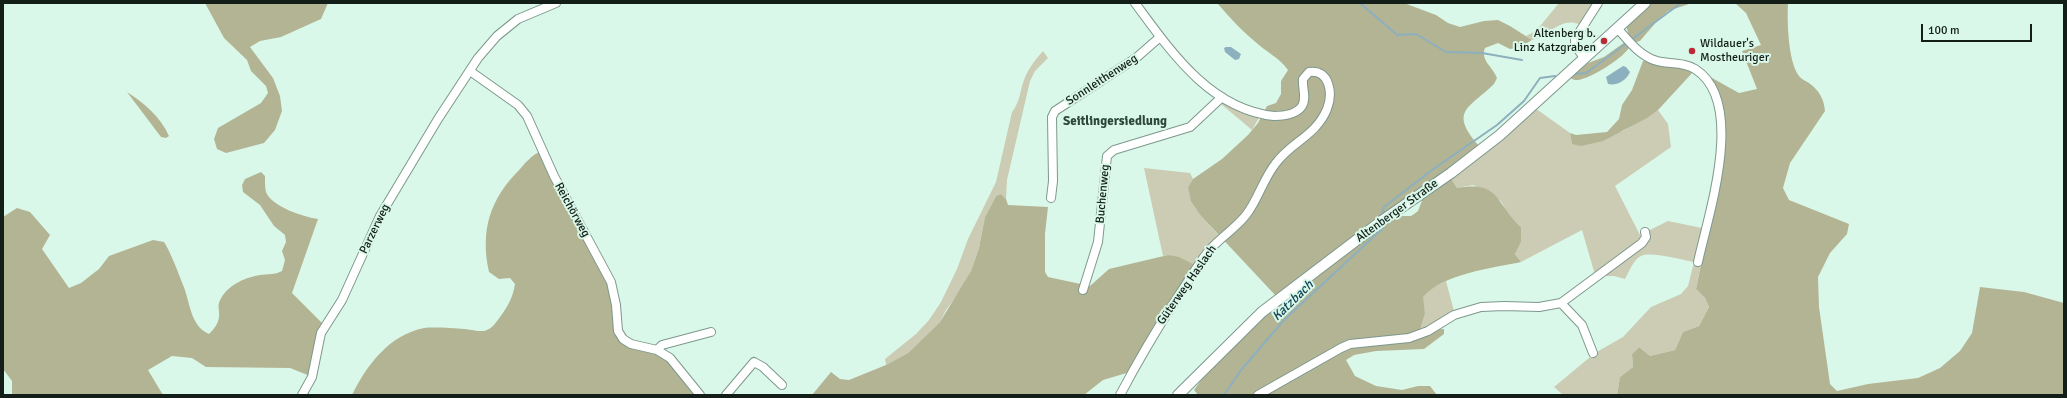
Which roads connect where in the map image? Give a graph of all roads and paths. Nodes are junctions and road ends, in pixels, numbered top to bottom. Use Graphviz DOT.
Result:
graph roads {
  1 [pos="556,3"];
  2 [pos="1135,3"];
  3 [pos="1598,3"];
  4 [pos="1645,3"];
  5 [pos="1617,28"];
  6 [pos="1160,37"];
  7 [pos="1584,58"];
  8 [pos="470,71"];
  9 [pos="1222,97"];
  10 [pos="1051,198"];
  11 [pos="1645,232"];
  12 [pos="1698,262"];
  13 [pos="1083,290"];
  14 [pos="1561,303"];
  15 [pos="711,332"];
  16 [pos="657,350"];
  17 [pos="1593,353"];
  18 [pos="782,385"];
  19 [pos="302,395"];
  20 [pos="700,395"];
  21 [pos="726,395"];
  22 [pos="1120,395"];
  23 [pos="1178,395"];
  24 [pos="1258,395"];
  1 -- 8 [label="street, Parzerweg"];
  2 -- 6 [label="street, Güterweg Haslach"];
  3 -- 7 [label="street"];
  4 -- 5 [label="street, Altenberger Straße"];
  5 -- 7 [label="street, Altenberger Straße"];
  5 -- 12 [label="street"];
  6 -- 9 [label="street, Güterweg Haslach"];
  6 -- 10 [label="street, Sonnleithenweg"];
  7 -- 23 [label="street, Altenberger Straße"];
  8 -- 16 [label="street, Reichörweg"];
  8 -- 19 [label="street, Parzerweg"];
  9 -- 13 [label="street, Buchenweg"];
  9 -- 22 [label="street, Güterweg Haslach"];
  11 -- 14 [label="street"];
  14 -- 17 [label="street"];
  14 -- 24 [label="street"];
  15 -- 16 [label="street"];
  16 -- 20 [label="street, Reichörweg"];
  18 -- 21 [label="street"];
}
